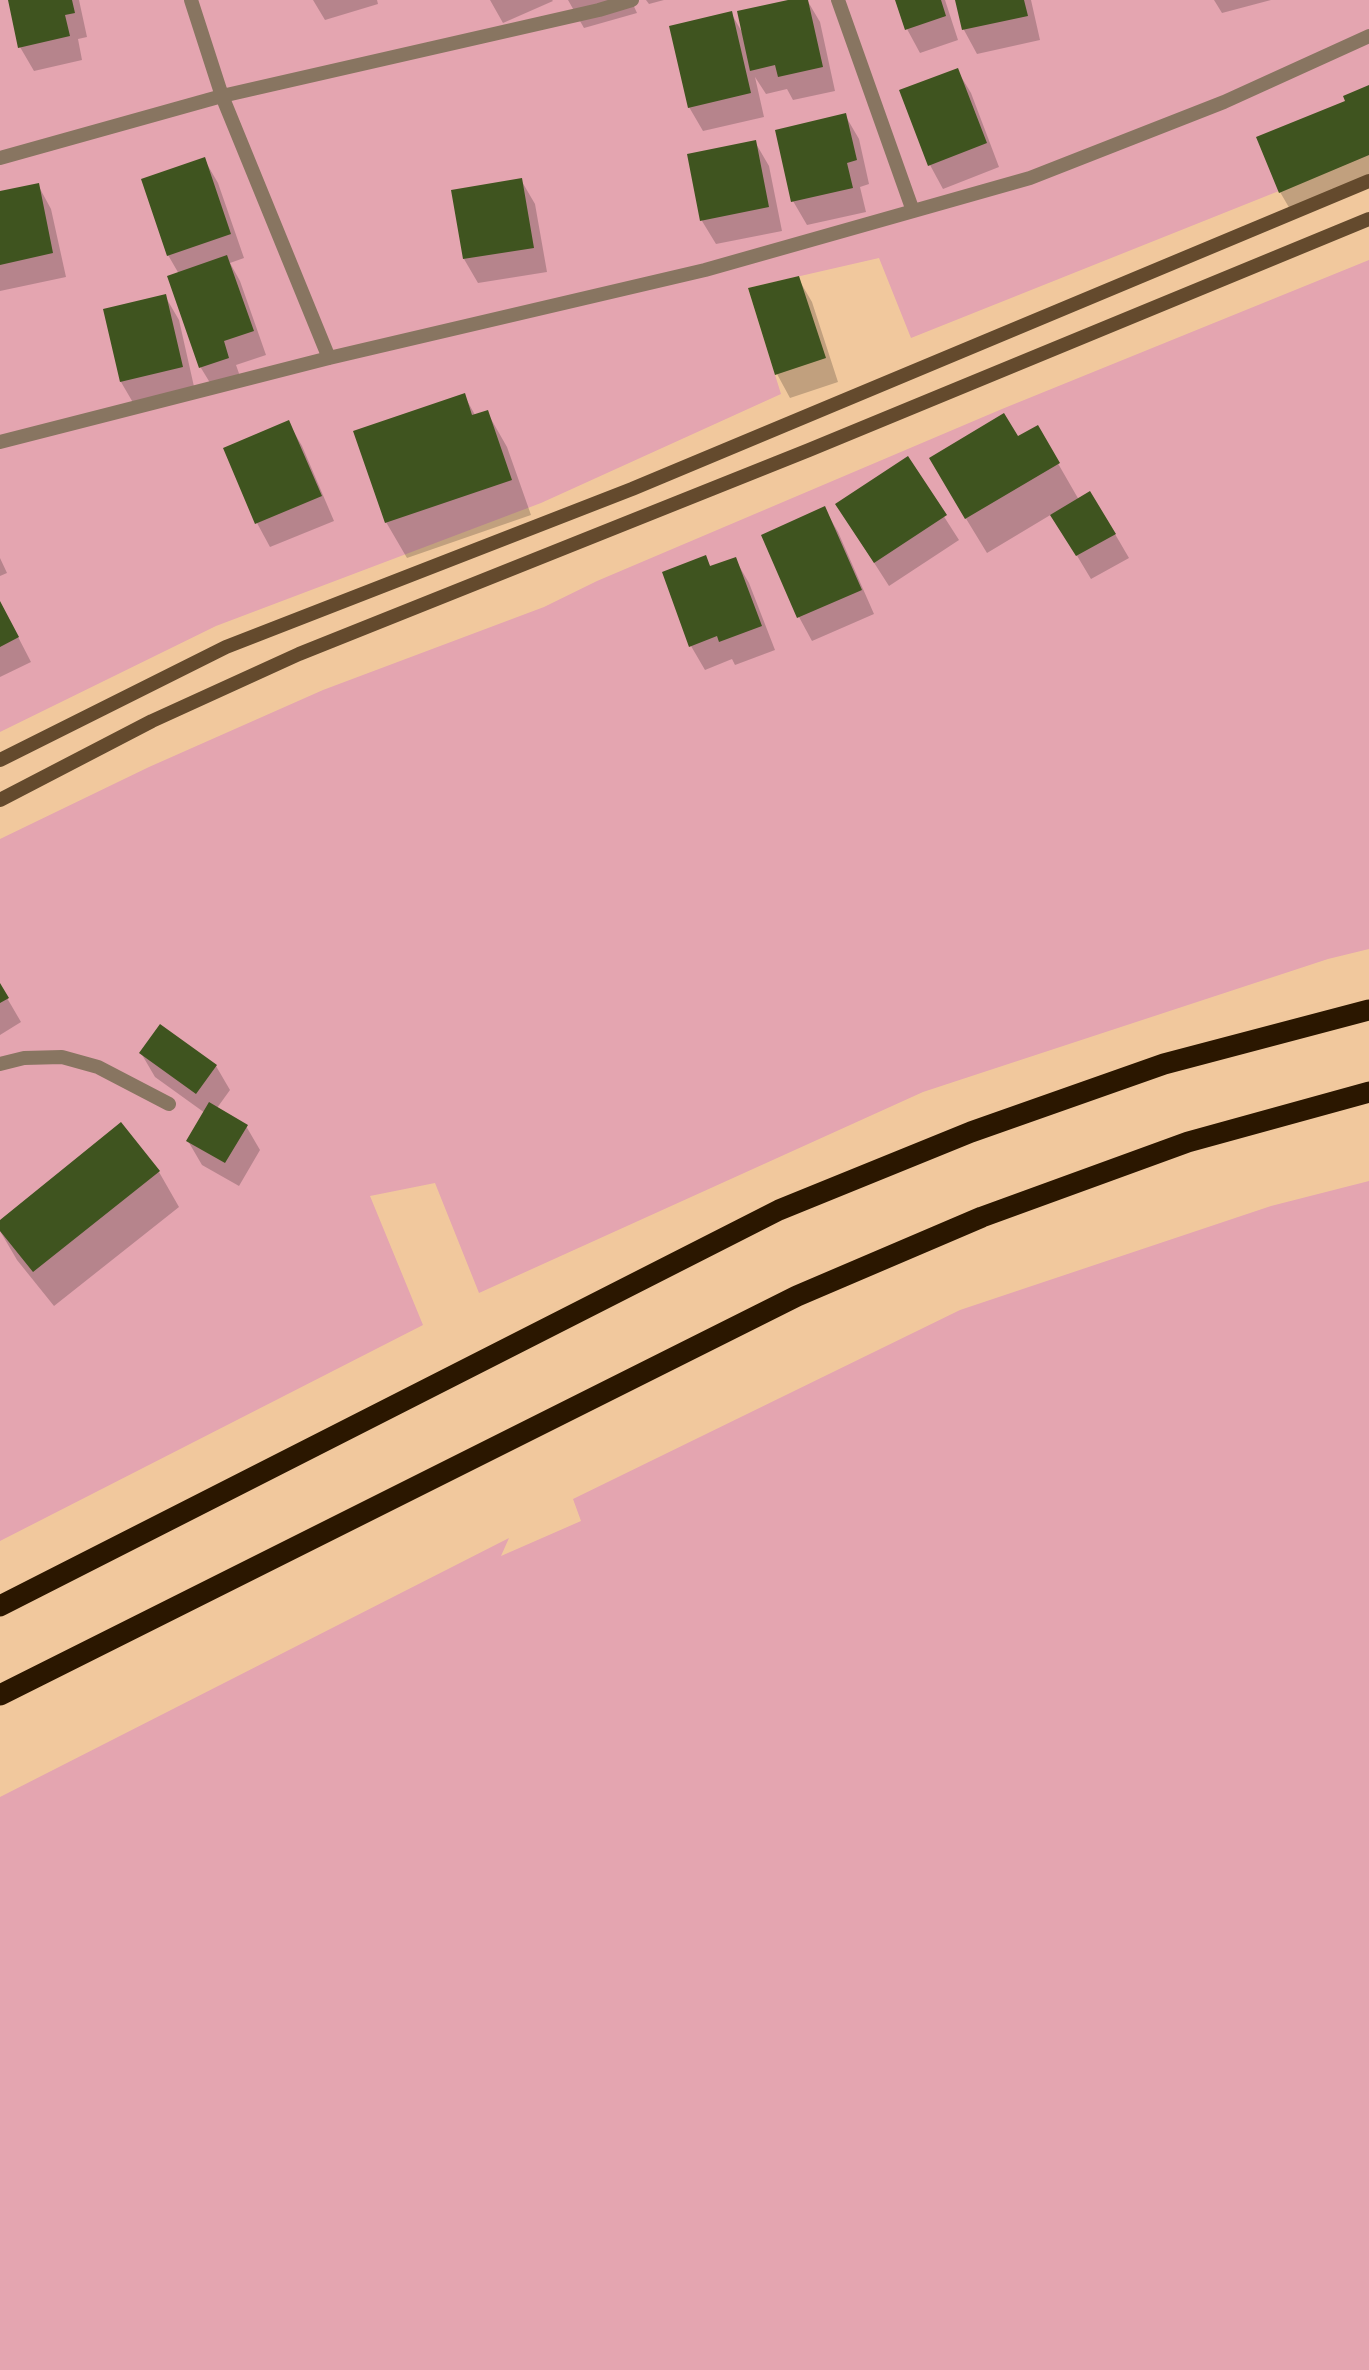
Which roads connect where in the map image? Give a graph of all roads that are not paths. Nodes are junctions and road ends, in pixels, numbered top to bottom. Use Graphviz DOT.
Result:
graph roads {
  1 [pos="191,0"];
  2 [pos="632,0"];
  3 [pos="838,0"];
  4 [pos="1369,36"];
  5 [pos="222,96"];
  6 [pos="0,158"];
  7 [pos="1369,181"];
  8 [pos="913,211"];
  9 [pos="1369,219"];
  10 [pos="329,358"];
  11 [pos="0,442"];
  12 [pos="0,760"];
  13 [pos="0,800"];
  14 [pos="1369,1010"];
  15 [pos="0,1064"];
  16 [pos="1369,1091"];
  17 [pos="169,1104"];
  18 [pos="0,1605"];
  19 [pos="0,1695"];
  1 -- 5 [label="street"];
  2 -- 5 [label="street"];
  3 -- 8 [label="street"];
  4 -- 8 [label="street"];
  5 -- 6 [label="street"];
  5 -- 10 [label="street"];
  7 -- 12 [label="main road"];
  8 -- 10 [label="street"];
  9 -- 13 [label="main road"];
  10 -- 11 [label="street"];
  14 -- 18 [label="highway"];
  15 -- 17 [label="street"];
  16 -- 19 [label="highway"];
}
